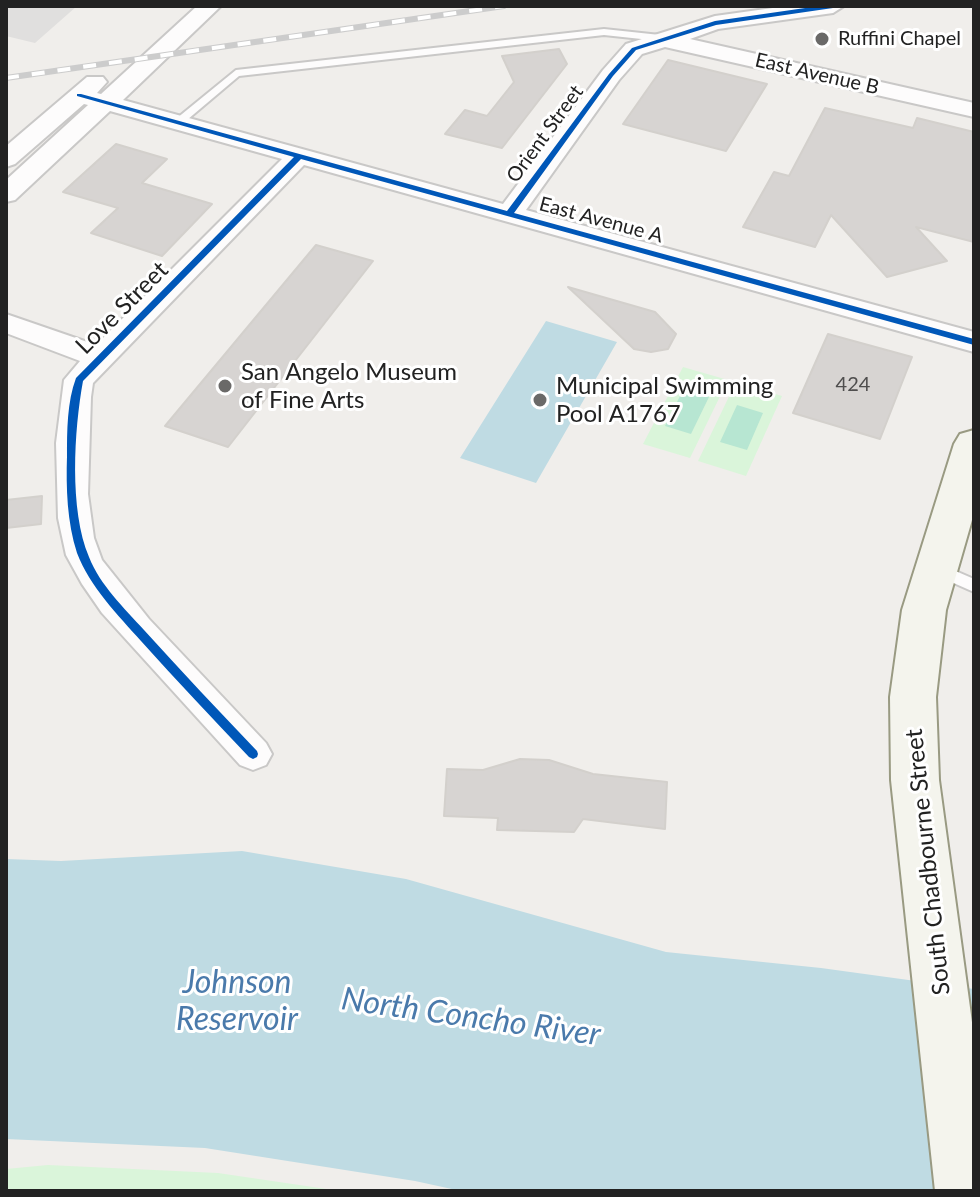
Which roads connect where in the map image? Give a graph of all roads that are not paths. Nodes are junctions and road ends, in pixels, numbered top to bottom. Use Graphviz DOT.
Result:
graph roads {
  1 [pos="193,6"];
  2 [pos="210,6"];
  3 [pos="833,6"];
  4 [pos="660,38"];
  5 [pos="79,95"];
  6 [pos="106,103"];
  7 [pos="974,110"];
  8 [pos="177,123"];
  9 [pos="299,156"];
  10 [pos="6,159"];
  11 [pos="6,194"];
  12 [pos="509,214"];
  13 [pos="6,323"];
  14 [pos="974,342"];
  15 [pos="101,358"];
  16 [pos="970,470"];
  17 [pos="974,586"];
  18 [pos="930,590"];
  19 [pos="253,754"];
  20 [pos="965,1191"];
  1 -- 5 [label="street"];
  2 -- 6 [label="street"];
  3 -- 4 [label="street, Orient Street"];
  4 -- 7 [label="street, East Avenue B"];
  4 -- 8 [label="lane"];
  4 -- 12 [label="street, Orient Street"];
  5 -- 6 [label="street, East Avenue A"];
  5 -- 10 [label="street"];
  6 -- 8 [label="street, East Avenue A"];
  6 -- 11 [label="street"];
  8 -- 9 [label="street, East Avenue A"];
  9 -- 12 [label="street, East Avenue A"];
  9 -- 15 [label="street, Love Street"];
  12 -- 14 [label="street, East Avenue A"];
  13 -- 15 [label="street, Love Street"];
  15 -- 19 [label="street, Love Street"];
  16 -- 18 [label="main road, South Chadbourne Street"];
  17 -- 18 [label="lane"];
  18 -- 20 [label="main road, South Chadbourne Street"];
}
